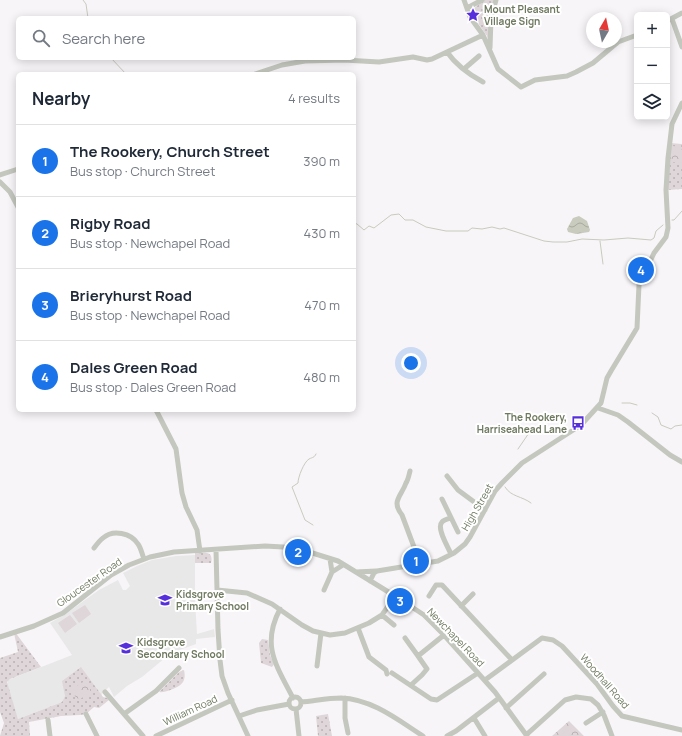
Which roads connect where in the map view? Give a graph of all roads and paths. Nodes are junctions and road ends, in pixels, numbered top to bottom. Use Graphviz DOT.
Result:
graph roads {
  1 [pos="464,0"];
  2 [pos="482,0"];
  3 [pos="496,0"];
  4 [pos="467,8"];
  5 [pos="682,12"];
  6 [pos="672,18"];
  7 [pos="482,34"];
  8 [pos="634,36"];
  9 [pos="682,47"];
  10 [pos="489,51"];
  11 [pos="447,52"];
  12 [pos="479,56"];
  13 [pos="305,60"];
  14 [pos="305,60"];
  15 [pos="344,60"];
  16 [pos="344,60"];
  17 [pos="464,69"];
  18 [pos="261,72"];
  19 [pos="482,79"];
  20 [pos="682,103"];
  21 [pos="16,170"];
  22 [pos="0,175"];
  23 [pos="0,182"];
  24 [pos="16,203"];
  25 [pos="598,408"];
  26 [pos="157,412"];
  27 [pos="682,462"];
  28 [pos="410,471"];
  29 [pos="447,476"];
  30 [pos="442,499"];
  31 [pos="485,510"];
  32 [pos="451,518"];
  33 [pos="458,532"];
  34 [pos="94,548"];
  35 [pos="216,550"];
  36 [pos="200,551"];
  37 [pos="451,554"];
  38 [pos="144,559"];
  39 [pos="330,559"];
  40 [pos="420,563"];
  41 [pos="343,564"];
  42 [pos="377,571"];
  43 [pos="332,572"];
  44 [pos="355,572"];
  45 [pos="370,581"];
  46 [pos="217,590"];
  47 [pos="324,590"];
  48 [pos="473,594"];
  49 [pos="395,596"];
  50 [pos="429,596"];
  51 [pos="462,606"];
  52 [pos="280,609"];
  53 [pos="382,615"];
  54 [pos="394,625"];
  55 [pos="358,628"];
  56 [pos="321,633"];
  57 [pos="444,635"];
  58 [pos="0,637"];
  59 [pos="405,638"];
  60 [pos="418,656"];
  61 [pos="512,660"];
  62 [pos="317,667"];
  63 [pos="179,668"];
  64 [pos="478,673"];
  65 [pos="544,674"];
  66 [pos="485,680"];
  67 [pos="411,685"];
  68 [pos="106,692"];
  69 [pos="293,698"];
  70 [pos="345,698"];
  71 [pos="499,698"];
  72 [pos="232,700"];
  73 [pos="301,702"];
  74 [pos="289,704"];
  75 [pos="506,708"];
  76 [pos="296,709"];
  77 [pos="603,712"];
  78 [pos="86,714"];
  79 [pos="124,714"];
  80 [pos="239,716"];
  81 [pos="474,718"];
  82 [pos="48,720"];
  83 [pos="586,723"];
  84 [pos="682,730"];
  85 [pos="348,733"];
  86 [pos="526,735"];
  87 [pos="50,736"];
  88 [pos="97,736"];
  89 [pos="143,736"];
  90 [pos="156,736"];
  91 [pos="248,736"];
  92 [pos="299,736"];
  93 [pos="423,736"];
  94 [pos="447,736"];
  95 [pos="485,736"];
  96 [pos="612,736"];
  1 -- 4 [label="street"];
  2 -- 4 [label="street"];
  3 -- 10 [label="street"];
  4 -- 7 [label="street"];
  5 -- 6 [label="street"];
  6 -- 9 [label="street"];
  7 -- 10 [label="street"];
  7 -- 11 [label="street"];
  8 -- 10 [label="street"];
  11 -- 16 [label="street"];
  11 -- 17 [label="street"];
  12 -- 17 [label="street"];
  13 -- 18 [label="street"];
  14 -- 15 [label="street"];
  17 -- 19 [label="street"];
  20 -- 25 [label="street"];
  21 -- 22 [label="street"];
  23 -- 24 [label="street"];
  25 -- 27 [label="street"];
  25 -- 31 [label="street, High Street"];
  26 -- 36 [label="street"];
  28 -- 40 [label="street"];
  29 -- 31 [label="street"];
  30 -- 32 [label="street"];
  31 -- 37 [label="street, High Street"];
  32 -- 33 [label="street"];
  32 -- 37 [label="street"];
  34 -- 38 [label="street"];
  35 -- 36 [label="street, Newchapel Road"];
  35 -- 39 [label="street, Newchapel Road"];
  35 -- 46 [label="street"];
  36 -- 38 [label="street, Newchapel Road"];
  37 -- 40 [label="street, High Street"];
  38 -- 58 [label="street, Gloucester Road"];
  39 -- 41 [label="street, Newchapel Road"];
  39 -- 43 [label="street"];
  40 -- 42 [label="street, High Street"];
  41 -- 43 [label="street"];
  41 -- 44 [label="street, Newchapel Road"];
  42 -- 44 [label="street, High Street"];
  42 -- 45 [label="street"];
  43 -- 47 [label="street"];
  44 -- 45 [label="street, Newchapel Road"];
  45 -- 49 [label="street, Newchapel Road"];
  46 -- 52 [label="street"];
  46 -- 72 [label="street"];
  48 -- 51 [label="street"];
  49 -- 53 [label="street"];
  49 -- 57 [label="street, Newchapel Road"];
  50 -- 51 [label="street"];
  51 -- 61 [label="street"];
  52 -- 56 [label="street"];
  52 -- 69 [label="street"];
  53 -- 54 [label="street"];
  53 -- 55 [label="street"];
  55 -- 56 [label="street"];
  55 -- 67 [label="street"];
  56 -- 62 [label="street"];
  57 -- 60 [label="street"];
  57 -- 64 [label="street, Newchapel Road"];
  59 -- 60 [label="street"];
  60 -- 67 [label="street"];
  61 -- 66 [label="street, Woodhall Road"];
  61 -- 84 [label="street, Woodhall Road"];
  63 -- 79 [label="street"];
  64 -- 66 [label="street, Newchapel Road"];
  64 -- 67 [label="street"];
  65 -- 75 [label="street"];
  66 -- 71 [label="street, Newchapel Road"];
  68 -- 79 [label="street"];
  69 -- 73 [label="street"];
  69 -- 74 [label="street"];
  70 -- 73 [label="street"];
  70 -- 85 [label="street"];
  70 -- 93 [label="street"];
  71 -- 75 [label="street, Newchapel Road"];
  71 -- 81 [label="street"];
  72 -- 80 [label="street"];
  72 -- 90 [label="street, William Road"];
  73 -- 76 [label="street"];
  74 -- 76 [label="street"];
  74 -- 80 [label="street"];
  75 -- 86 [label="street, Newchapel Road"];
  76 -- 92 [label="street"];
  77 -- 83 [label="street"];
  77 -- 86 [label="street"];
  77 -- 96 [label="street"];
  78 -- 88 [label="street"];
  79 -- 89 [label="street"];
  80 -- 91 [label="street"];
  81 -- 94 [label="street"];
  81 -- 95 [label="street"];
  82 -- 87 [label="street"];
}
